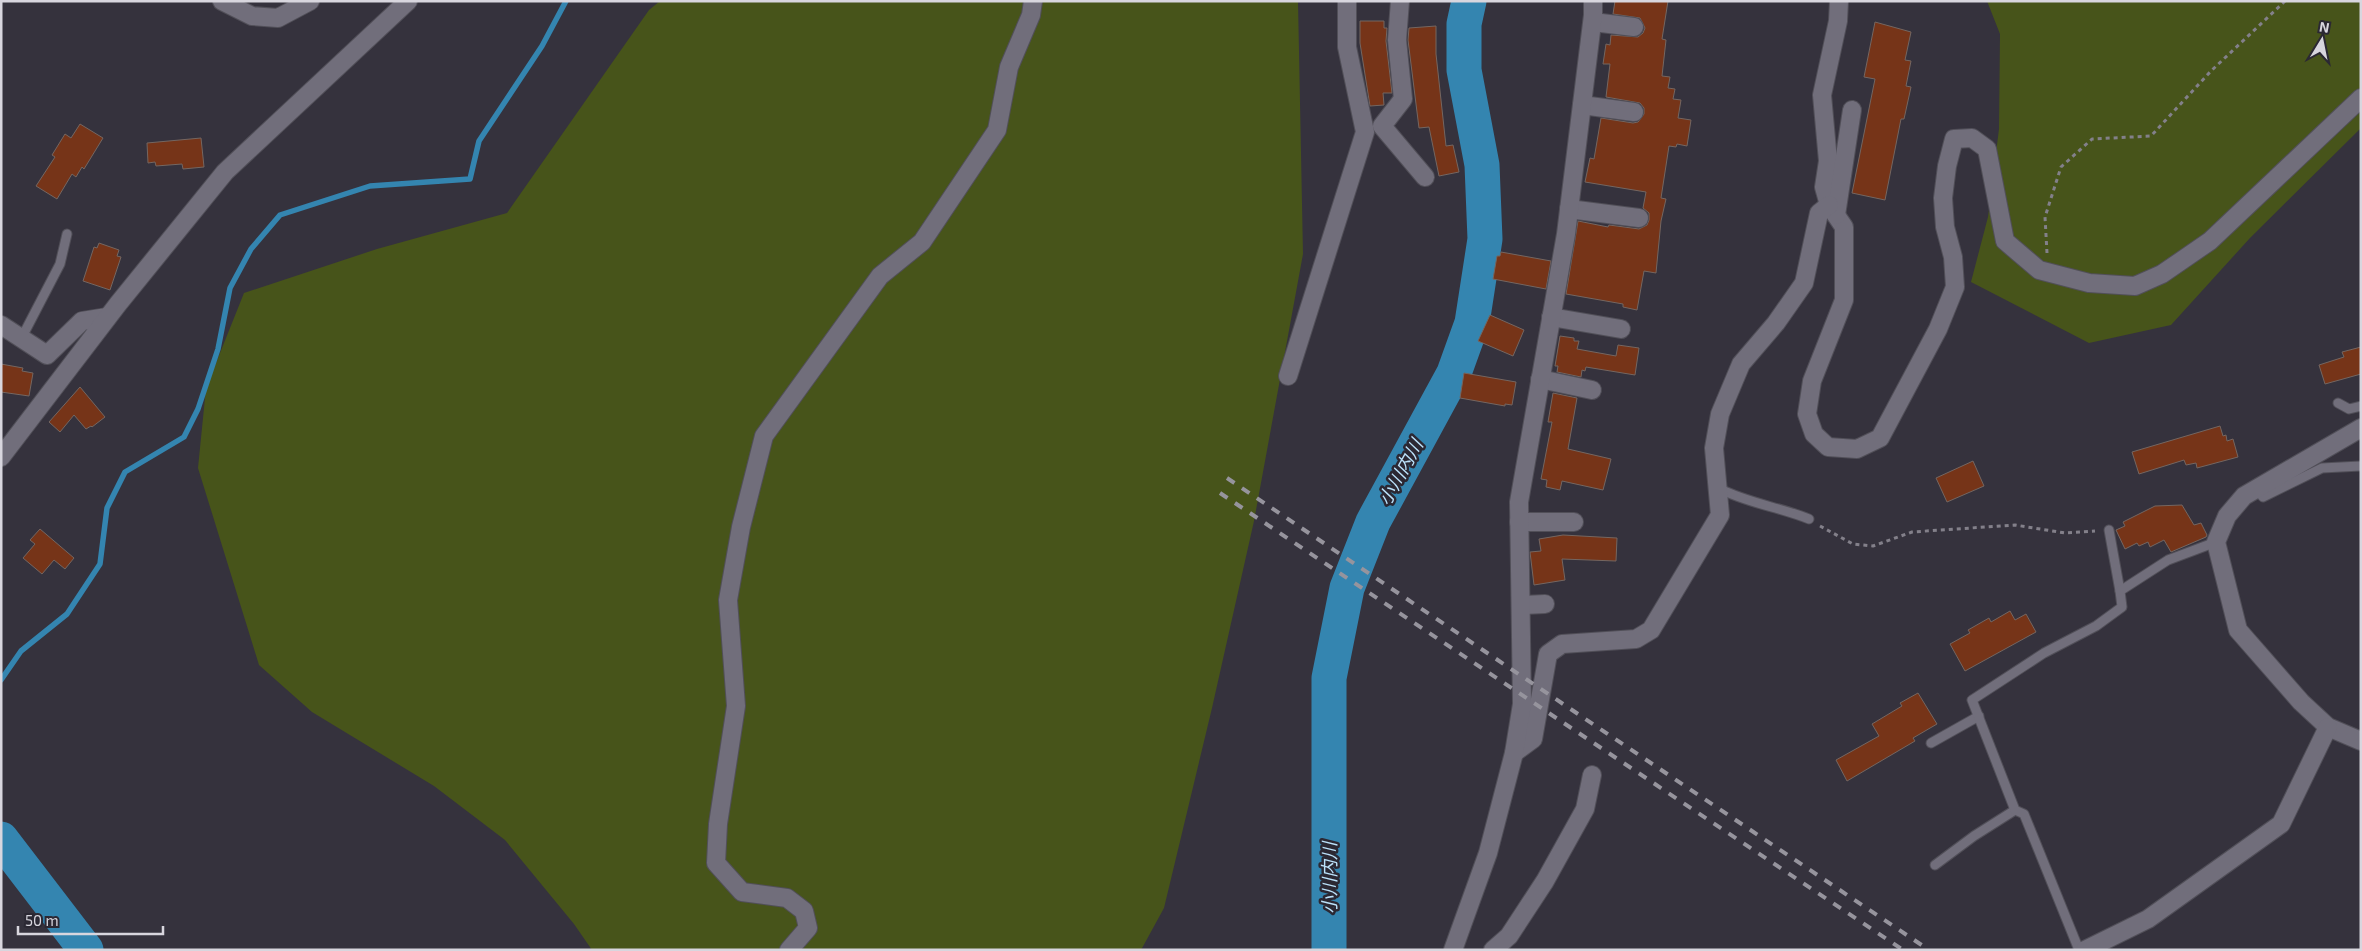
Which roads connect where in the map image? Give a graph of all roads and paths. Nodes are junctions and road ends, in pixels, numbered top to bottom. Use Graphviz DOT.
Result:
graph roads {
  1 [pos="222,1"];
  2 [pos="408,1"];
  3 [pos="1033,1"];
  4 [pos="1347,1"];
  5 [pos="1400,1"];
  6 [pos="1593,1"];
  7 [pos="1839,1"];
  8 [pos="1849,1"];
  9 [pos="2284,1"];
  10 [pos="300,4"];
  11 [pos="1838,21"];
  12 [pos="1592,22"];
  13 [pos="1634,27"];
  14 [pos="2361,98"];
  15 [pos="1582,105"];
  16 [pos="1852,110"];
  17 [pos="1634,112"];
  18 [pos="1382,126"];
  19 [pos="1365,132"];
  20 [pos="1425,177"];
  21 [pos="1569,209"];
  22 [pos="1832,210"];
  23 [pos="1639,218"];
  24 [pos="67,234"];
  25 [pos="2049,273"];
  26 [pos="108,317"];
  27 [pos="1551,317"];
  28 [pos="1,325"];
  29 [pos="1621,329"];
  30 [pos="21,339"];
  31 [pos="1288,376"];
  32 [pos="1540,379"];
  33 [pos="1592,390"];
  34 [pos="2338,403"];
  35 [pos="2361,406"];
  36 [pos="2361,428"];
  37 [pos="1,457"];
  38 [pos="2361,466"];
  39 [pos="1718,488"];
  40 [pos="2256,489"];
  41 [pos="1809,519"];
  42 [pos="1519,522"];
  43 [pos="1574,522"];
  44 [pos="2109,530"];
  45 [pos="2216,542"];
  46 [pos="2120,591"];
  47 [pos="1545,604"];
  48 [pos="1522,605"];
  49 [pos="1979,716"];
  50 [pos="2328,728"];
  51 [pos="2361,741"];
  52 [pos="1931,743"];
  53 [pos="1514,753"];
  54 [pos="1592,776"];
  55 [pos="2016,810"];
  56 [pos="1935,865"];
  57 [pos="788,950"];
  58 [pos="1453,950"];
  59 [pos="1493,950"];
  60 [pos="2079,950"];
  61 [pos="2085,950"];
  1 -- 10 [label="street"];
  2 -- 26 [label="street"];
  3 -- 57 [label="street"];
  4 -- 19 [label="street"];
  5 -- 18 [label="street"];
  6 -- 12 [label="street"];
  7 -- 11 [label="street"];
  8 -- 11 [label="street"];
  9 -- 25 [label="path"];
  11 -- 22 [label="street"];
  12 -- 13 [label="street"];
  12 -- 15 [label="street"];
  14 -- 25 [label="street"];
  15 -- 17 [label="street"];
  15 -- 21 [label="street"];
  16 -- 22 [label="street"];
  18 -- 19 [label="street"];
  18 -- 20 [label="street"];
  19 -- 31 [label="street"];
  21 -- 23 [label="street"];
  21 -- 27 [label="street"];
  22 -- 25 [label="street"];
  22 -- 39 [label="street"];
  24 -- 30 [label="lane"];
  26 -- 30 [label="street"];
  26 -- 37 [label="street"];
  27 -- 29 [label="street"];
  27 -- 32 [label="street"];
  28 -- 30 [label="street"];
  32 -- 33 [label="street"];
  32 -- 42 [label="street"];
  34 -- 35 [label="lane"];
  36 -- 40 [label="street"];
  38 -- 40 [label="lane"];
  39 -- 41 [label="lane"];
  39 -- 53 [label="street"];
  40 -- 45 [label="street"];
  41 -- 44 [label="path"];
  42 -- 43 [label="street"];
  42 -- 48 [label="street"];
  44 -- 46 [label="lane"];
  45 -- 46 [label="lane"];
  45 -- 50 [label="street"];
  46 -- 49 [label="lane"];
  47 -- 48 [label="street"];
  48 -- 53 [label="street"];
  49 -- 52 [label="lane"];
  49 -- 55 [label="lane"];
  50 -- 51 [label="street"];
  50 -- 61 [label="street"];
  53 -- 58 [label="street"];
  54 -- 59 [label="street"];
  55 -- 56 [label="lane"];
  55 -- 60 [label="lane"];
}
